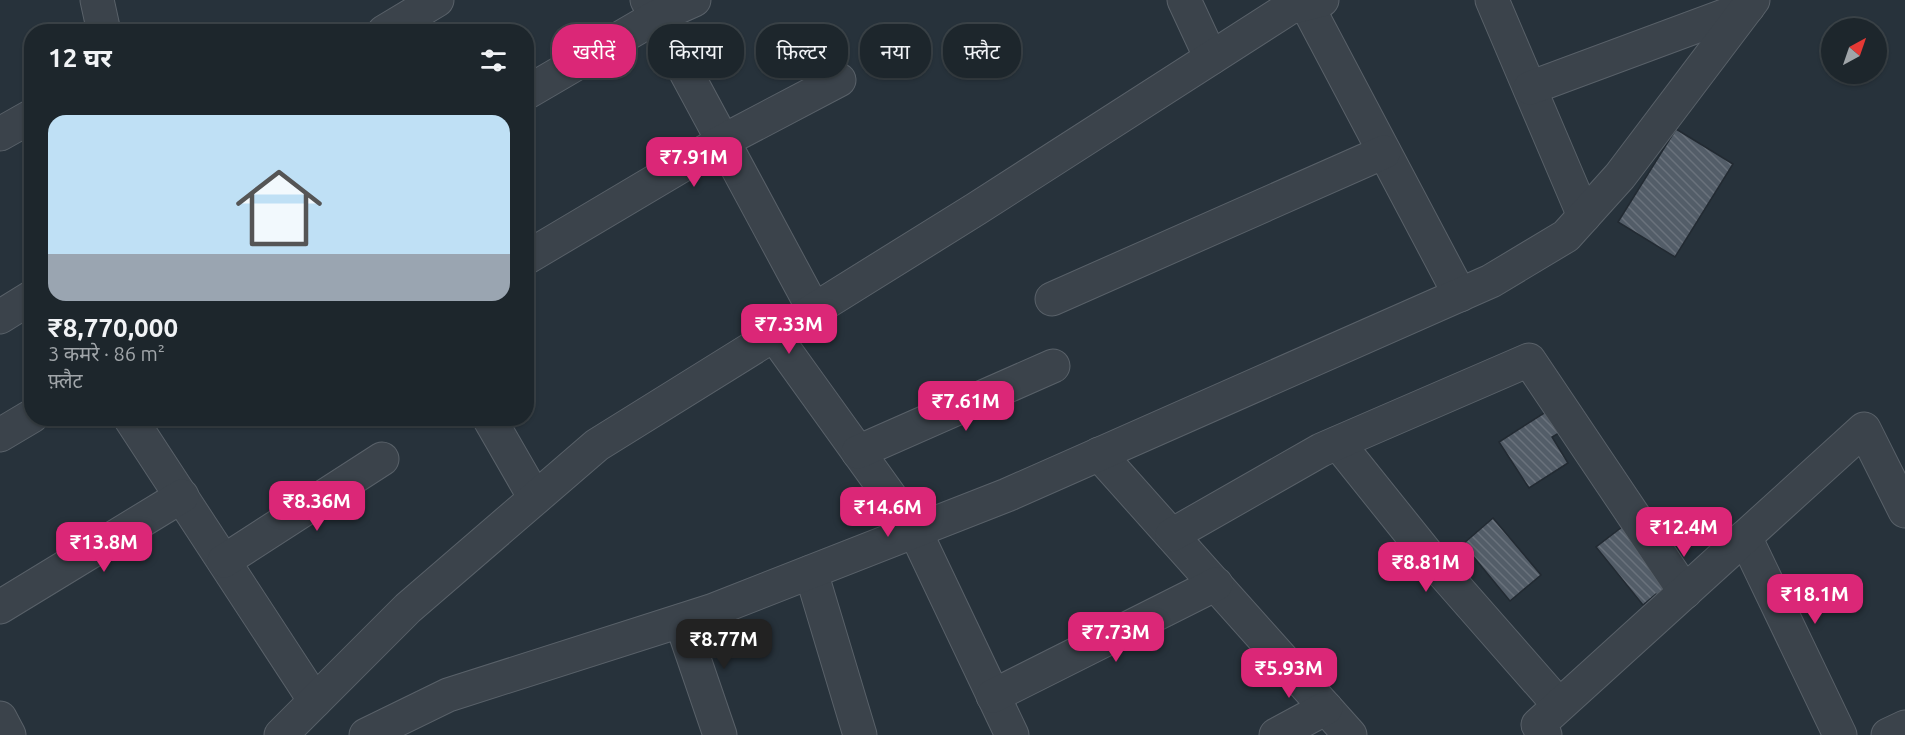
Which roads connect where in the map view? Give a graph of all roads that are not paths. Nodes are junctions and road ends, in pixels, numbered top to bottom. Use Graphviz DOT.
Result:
graph roads {
  1 [pos="97,0"];
  2 [pos="437,0"];
  3 [pos="694,0"];
  4 [pos="1184,0"];
  5 [pos="1492,0"];
  6 [pos="1311,1"];
  7 [pos="1750,3"];
  8 [pos="652,9"];
  9 [pos="102,24"];
  10 [pos="397,24"];
  11 [pos="1210,58"];
  12 [pos="839,80"];
  13 [pos="534,88"];
  14 [pos="1530,88"];
  15 [pos="24,120"];
  16 [pos="0,134"];
  17 [pos="723,141"];
  18 [pos="1384,152"];
  19 [pos="1584,216"];
  20 [pos="534,253"];
  21 [pos="1460,295"];
  22 [pos="1052,299"];
  23 [pos="24,302"];
  24 [pos="814,310"];
  25 [pos="0,317"];
  26 [pos="774,335"];
  27 [pos="1053,366"];
  28 [pos="24,421"];
  29 [pos="135,426"];
  30 [pos="494,426"];
  31 [pos="0,435"];
  32 [pos="1338,443"];
  33 [pos="858,452"];
  34 [pos="1099,454"];
  35 [pos="382,459"];
  36 [pos="182,496"];
  37 [pos="536,498"];
  38 [pos="1905,511"];
  39 [pos="915,531"];
  40 [pos="1172,535"];
  41 [pos="1744,537"];
  42 [pos="224,561"];
  43 [pos="811,572"];
  44 [pos="1216,584"];
  45 [pos="1685,592"];
  46 [pos="0,607"];
  47 [pos="681,621"];
  48 [pos="993,696"];
  49 [pos="315,701"];
  50 [pos="1559,705"];
  51 [pos="1326,708"];
  52 [pos="0,718"];
  53 [pos="1905,727"];
  54 [pos="714,733"];
  55 [pos="9,735"];
  56 [pos="281,735"];
  57 [pos="366,735"];
  58 [pos="860,735"];
  59 [pos="1012,735"];
  60 [pos="1276,735"];
  61 [pos="1350,735"];
  62 [pos="1545,735"];
  63 [pos="1840,735"];
  64 [pos="1888,735"];
  1 -- 9 [label="street"];
  2 -- 10 [label="street"];
  3 -- 8 [label="street"];
  4 -- 11 [label="street"];
  5 -- 14 [label="street"];
  6 -- 11 [label="street"];
  6 -- 18 [label="street"];
  7 -- 14 [label="street"];
  7 -- 19 [label="street"];
  8 -- 13 [label="street"];
  8 -- 17 [label="street"];
  11 -- 24 [label="street"];
  12 -- 17 [label="street"];
  14 -- 19 [label="street"];
  15 -- 16 [label="street"];
  17 -- 20 [label="street"];
  17 -- 24 [label="street"];
  18 -- 21 [label="street"];
  18 -- 22 [label="street"];
  19 -- 21 [label="street"];
  21 -- 34 [label="street"];
  23 -- 25 [label="street"];
  24 -- 26 [label="street"];
  26 -- 33 [label="street"];
  26 -- 37 [label="street"];
  27 -- 33 [label="street"];
  28 -- 31 [label="street"];
  29 -- 36 [label="street"];
  30 -- 37 [label="street"];
  32 -- 40 [label="street"];
  32 -- 45 [label="street"];
  32 -- 50 [label="street"];
  33 -- 39 [label="street"];
  34 -- 39 [label="street"];
  34 -- 40 [label="street"];
  35 -- 42 [label="street"];
  36 -- 42 [label="street"];
  36 -- 46 [label="street"];
  37 -- 49 [label="street"];
  38 -- 41 [label="street"];
  39 -- 43 [label="street"];
  39 -- 48 [label="street"];
  40 -- 44 [label="street"];
  41 -- 45 [label="street"];
  41 -- 63 [label="street"];
  42 -- 49 [label="street"];
  43 -- 47 [label="street"];
  43 -- 58 [label="street"];
  44 -- 48 [label="street"];
  44 -- 51 [label="street"];
  45 -- 50 [label="street"];
  47 -- 54 [label="street"];
  47 -- 57 [label="street"];
  48 -- 59 [label="street"];
  49 -- 56 [label="street"];
  50 -- 62 [label="street"];
  51 -- 60 [label="street"];
  51 -- 61 [label="street"];
  52 -- 55 [label="street"];
  53 -- 64 [label="street"];
}
